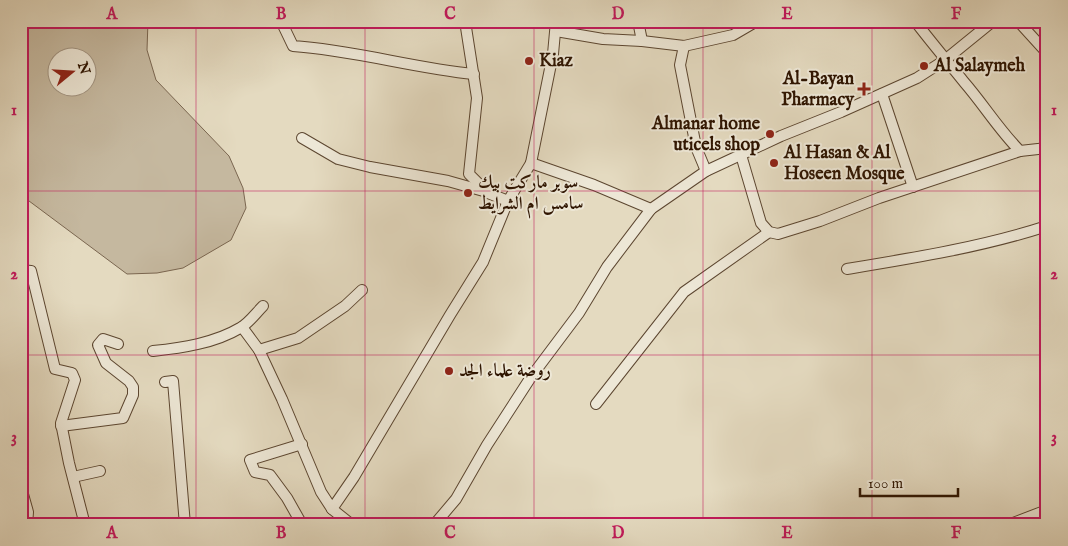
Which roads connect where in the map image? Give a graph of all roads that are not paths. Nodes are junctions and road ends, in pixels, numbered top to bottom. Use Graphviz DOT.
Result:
graph roads {
  1 [pos="281,21"];
  2 [pos="464,21"];
  3 [pos="638,21"];
  4 [pos="757,21"];
  5 [pos="915,21"];
  6 [pos="993,21"];
  7 [pos="1018,21"];
  8 [pos="556,26"];
  9 [pos="642,41"];
  10 [pos="684,46"];
  11 [pos="1047,53"];
  12 [pos="945,60"];
  13 [pos="474,74"];
  14 [pos="882,94"];
  15 [pos="302,138"];
  16 [pos="1047,148"];
  17 [pos="1020,151"];
  18 [pos="741,154"];
  19 [pos="531,162"];
  20 [pos="706,171"];
  21 [pos="912,187"];
  22 [pos="488,193"];
  23 [pos="508,201"];
  24 [pos="651,209"];
  25 [pos="1047,226"];
  26 [pos="769,232"];
  27 [pos="847,269"];
  28 [pos="21,270"];
  29 [pos="362,290"];
  30 [pos="263,306"];
  31 [pos="242,327"];
  32 [pos="118,344"];
  33 [pos="259,350"];
  34 [pos="153,351"];
  35 [pos="165,382"];
  36 [pos="596,404"];
  37 [pos="61,426"];
  38 [pos="302,444"];
  39 [pos="100,471"];
  40 [pos="73,477"];
  41 [pos="21,487"];
  42 [pos="332,509"];
  43 [pos="1047,510"];
  44 [pos="1019,522"];
  45 [pos="27,525"];
  46 [pos="85,525"];
  47 [pos="185,525"];
  48 [pos="297,525"];
  49 [pos="352,525"];
  50 [pos="434,525"];
  51 [pos="1002,525"];
  1 -- 13 [label="street"];
  2 -- 13 [label="street"];
  3 -- 9 [label="street"];
  4 -- 10 [label="street"];
  5 -- 12 [label="street"];
  6 -- 12 [label="street"];
  7 -- 11 [label="street"];
  8 -- 9 [label="street"];
  8 -- 19 [label="street"];
  9 -- 10 [label="street"];
  10 -- 20 [label="street"];
  12 -- 14 [label="street"];
  12 -- 17 [label="street"];
  13 -- 22 [label="street"];
  14 -- 18 [label="street"];
  14 -- 21 [label="street"];
  15 -- 22 [label="street"];
  16 -- 17 [label="street"];
  17 -- 21 [label="street"];
  18 -- 20 [label="street"];
  18 -- 26 [label="street"];
  19 -- 23 [label="street"];
  19 -- 24 [label="street"];
  20 -- 24 [label="street"];
  21 -- 26 [label="street"];
  22 -- 23 [label="street"];
  23 -- 42 [label="street"];
  24 -- 50 [label="street"];
  25 -- 27 [label="street"];
  26 -- 36 [label="street"];
  28 -- 37 [label="street"];
  29 -- 33 [label="street"];
  30 -- 31 [label="street"];
  31 -- 33 [label="street"];
  31 -- 34 [label="street"];
  32 -- 37 [label="street"];
  33 -- 38 [label="street"];
  35 -- 47 [label="street"];
  37 -- 40 [label="street"];
  38 -- 42 [label="street"];
  38 -- 48 [label="street"];
  39 -- 40 [label="street"];
  40 -- 46 [label="street"];
  41 -- 45 [label="street"];
  42 -- 49 [label="street"];
  43 -- 44 [label="street"];
  44 -- 51 [label="street"];
}
